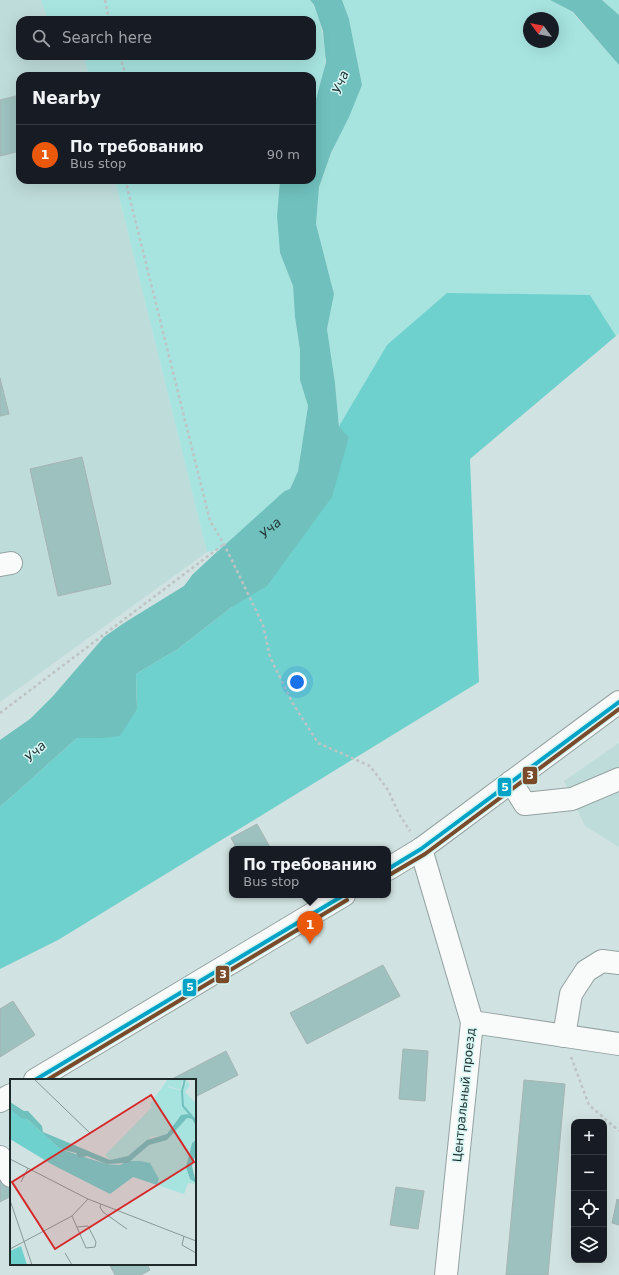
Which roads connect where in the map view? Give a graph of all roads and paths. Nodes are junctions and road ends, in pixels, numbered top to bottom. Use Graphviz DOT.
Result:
graph roads {
  1 [pos="105,0"];
  2 [pos="108,16"];
  3 [pos="121,60"];
  4 [pos="125,72"];
  5 [pos="128,184"];
  6 [pos="224,544"];
  7 [pos="619,702"];
  8 [pos="0,713"];
  9 [pos="619,779"];
  10 [pos="511,782"];
  11 [pos="421,849"];
  12 [pos="391,867"];
  13 [pos="339,898"];
  14 [pos="619,963"];
  15 [pos="472,1022"];
  16 [pos="564,1036"];
  17 [pos="619,1044"];
  18 [pos="37,1079"];
  19 [pos="10,1096"];
  20 [pos="0,1101"];
  21 [pos="619,1131"];
  22 [pos="0,1157"];
  23 [pos="10,1174"];
  24 [pos="446,1275"];
  1 -- 2 [label="path"];
  3 -- 4 [label="path"];
  5 -- 6 [label="path"];
  6 -- 8 [label="path"];
  6 -- 11 [label="path"];
  7 -- 10 [label="street"];
  9 -- 10 [label="street"];
  10 -- 11 [label="street"];
  11 -- 12 [label="street"];
  11 -- 15 [label="street, Центральный проезд"];
  13 -- 18 [label="street"];
  14 -- 16 [label="street"];
  15 -- 16 [label="street"];
  15 -- 24 [label="street, Центральный проезд"];
  16 -- 17 [label="street"];
  16 -- 21 [label="path"];
  19 -- 20 [label="street"];
  22 -- 23 [label="street"];
}
